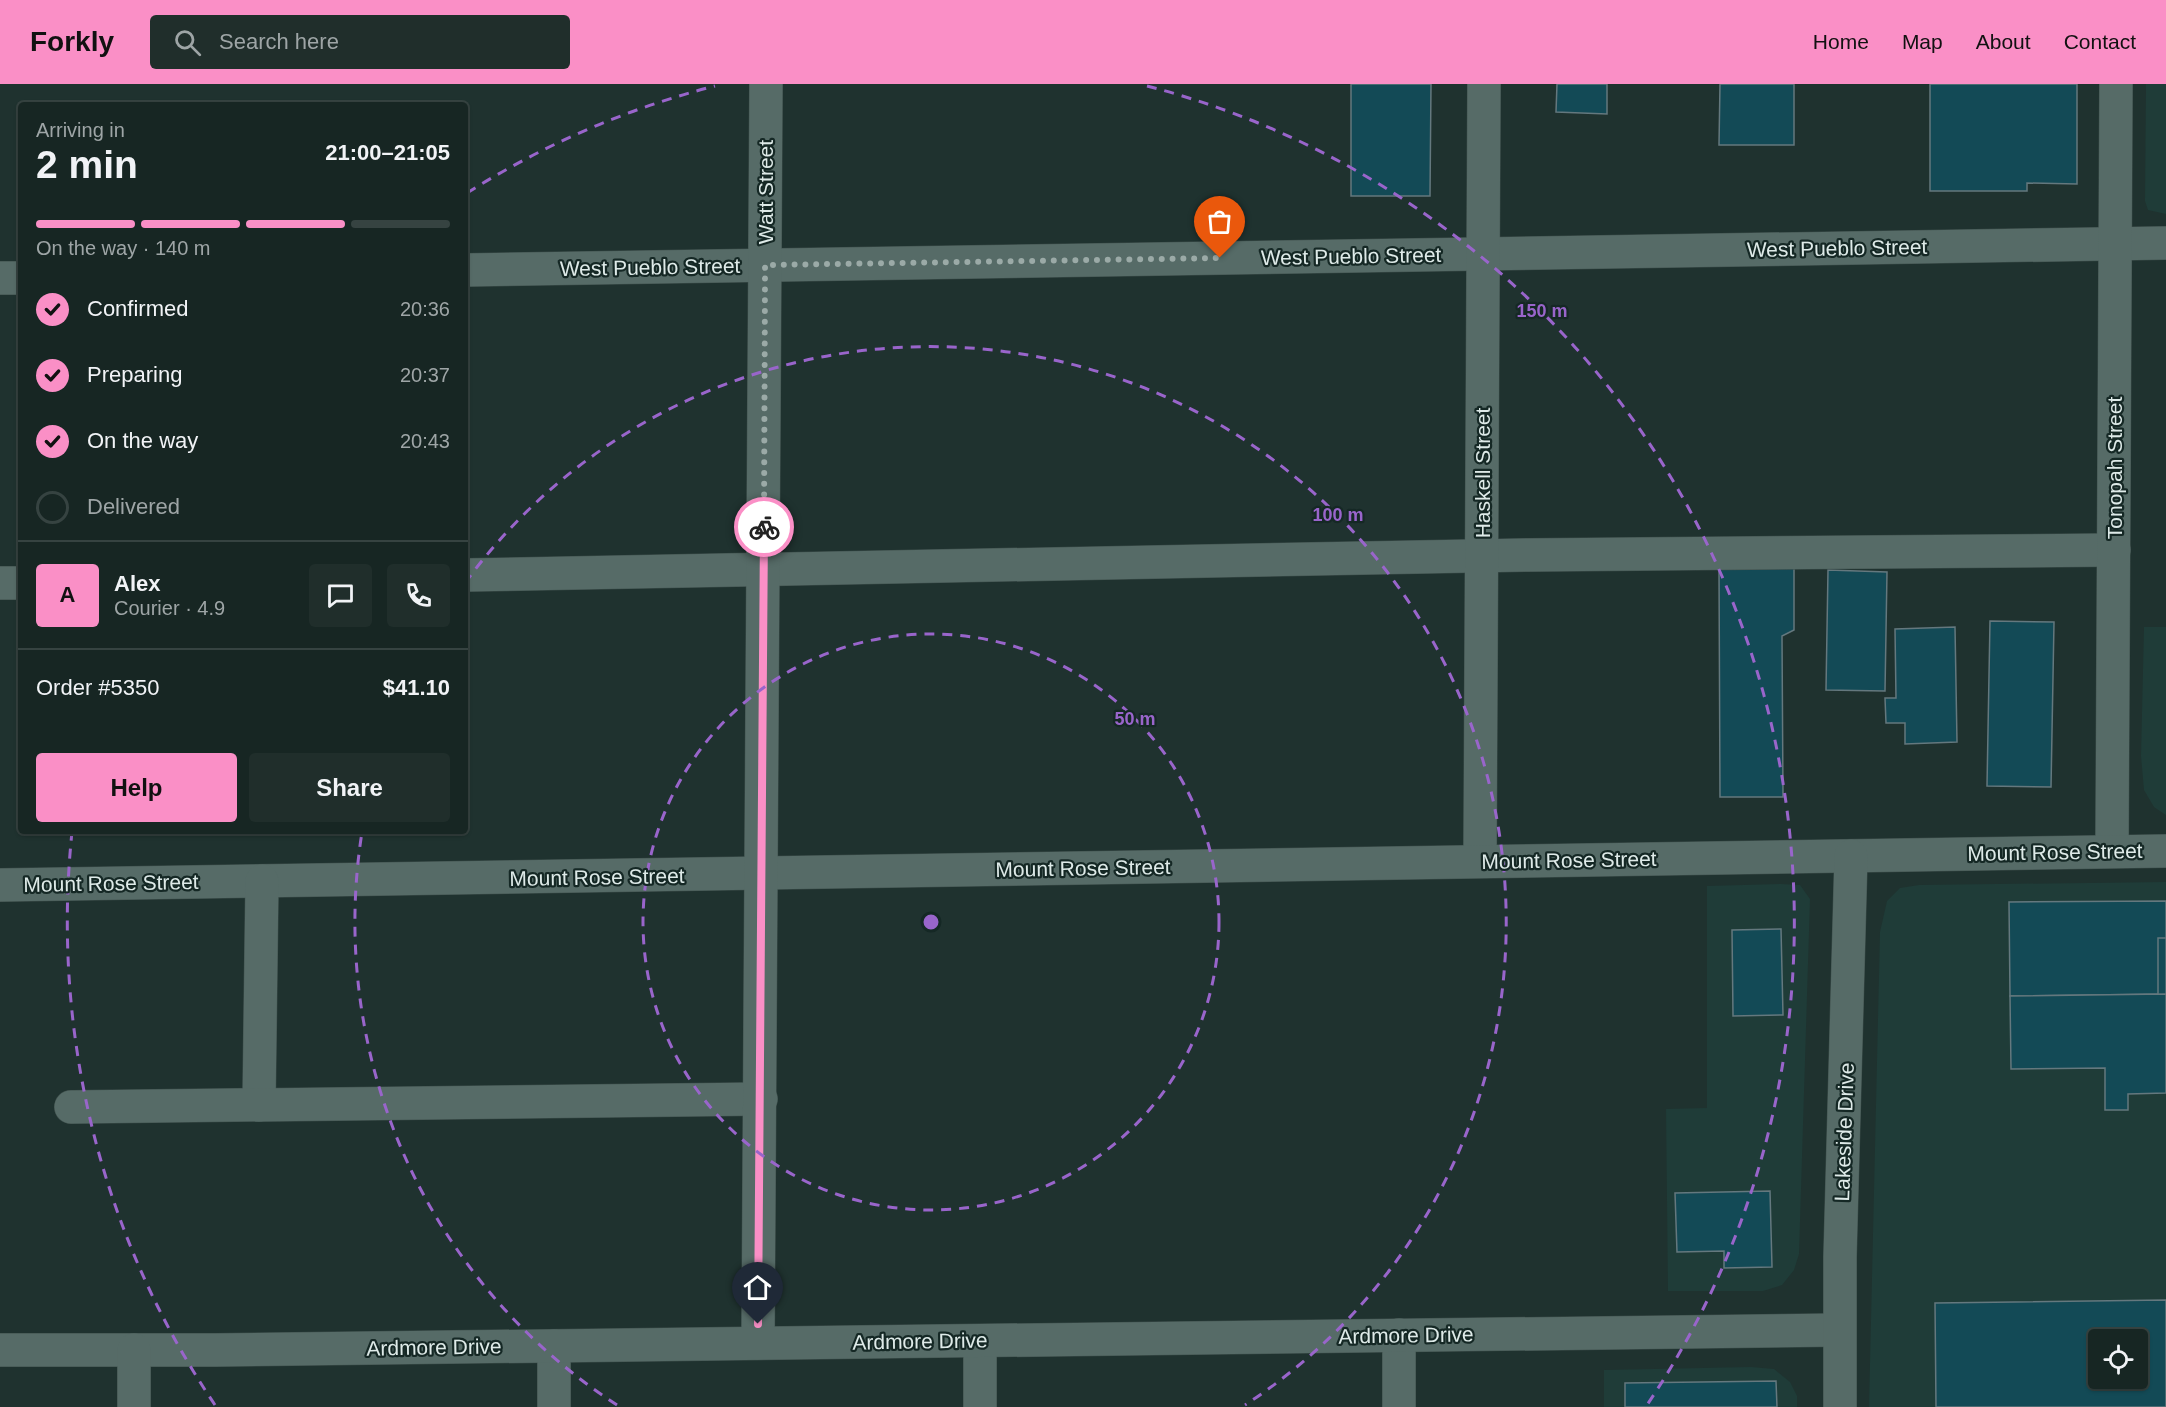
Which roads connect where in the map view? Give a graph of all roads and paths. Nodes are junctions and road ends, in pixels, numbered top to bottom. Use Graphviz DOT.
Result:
graph roads {
  1 [pos="766,84"];
  2 [pos="1484,84"];
  3 [pos="2116,84"];
  4 [pos="2116,243"];
  5 [pos="2166,243"];
  6 [pos="1483,254"];
  7 [pos="765,265"];
  8 [pos="468,270"];
  9 [pos="0,278"];
  10 [pos="18,278"];
  11 [pos="2114,550"];
  12 [pos="1482,556"];
  13 [pos="764,570"];
  14 [pos="468,574"];
  15 [pos="18,583"];
  16 [pos="0,584"];
  17 [pos="2112,851"];
  18 [pos="2166,851"];
  19 [pos="1851,856"];
  20 [pos="1480,861"];
  21 [pos="762,874"];
  22 [pos="262,881"];
  23 [pos="0,885"];
  24 [pos="761,1099"];
  25 [pos="259,1105"];
  26 [pos="71,1107"];
  27 [pos="1839,1330"];
  28 [pos="1399,1335"];
  29 [pos="980,1341"];
  30 [pos="758,1343"];
  31 [pos="554,1346"];
  32 [pos="0,1350"];
  33 [pos="134,1350"];
  34 [pos="134,1407"];
  35 [pos="554,1407"];
  36 [pos="980,1407"];
  37 [pos="1399,1407"];
  38 [pos="1840,1407"];
  1 -- 7 [label="street, Watt Street"];
  2 -- 6 [label="street, Haskell Street"];
  3 -- 4 [label="street, Tonopah Street"];
  4 -- 5 [label="street, West Pueblo Street"];
  4 -- 6 [label="street, West Pueblo Street"];
  4 -- 11 [label="street, Tonopah Street"];
  6 -- 7 [label="street, West Pueblo Street"];
  6 -- 12 [label="street, Haskell Street"];
  7 -- 8 [label="street, West Pueblo Street"];
  7 -- 13 [label="street, Watt Street"];
  9 -- 10 [label="street"];
  11 -- 12 [label="street"];
  11 -- 17 [label="street, Tonopah Street"];
  12 -- 13 [label="street"];
  12 -- 20 [label="street, Haskell Street"];
  13 -- 14 [label="street"];
  13 -- 21 [label="street, Watt Street"];
  15 -- 16 [label="street"];
  17 -- 18 [label="street, Mount Rose Street"];
  17 -- 19 [label="street, Mount Rose Street"];
  19 -- 20 [label="street, Mount Rose Street"];
  19 -- 27 [label="street, Lakeside Drive"];
  20 -- 21 [label="street, Mount Rose Street"];
  21 -- 22 [label="street, Mount Rose Street"];
  21 -- 24 [label="street, Watt Street"];
  22 -- 23 [label="street, Mount Rose Street"];
  22 -- 25 [label="street"];
  24 -- 25 [label="street"];
  24 -- 30 [label="street, Watt Street"];
  25 -- 26 [label="street"];
  27 -- 28 [label="street, Ardmore Drive"];
  27 -- 38 [label="street, Lakeside Drive"];
  28 -- 29 [label="street, Ardmore Drive"];
  28 -- 37 [label="street"];
  29 -- 30 [label="street, Ardmore Drive"];
  29 -- 36 [label="street"];
  30 -- 31 [label="street, Ardmore Drive"];
  31 -- 33 [label="street, Ardmore Drive"];
  31 -- 35 [label="street"];
  32 -- 33 [label="street, Ardmore Drive"];
  33 -- 34 [label="street"];
}
